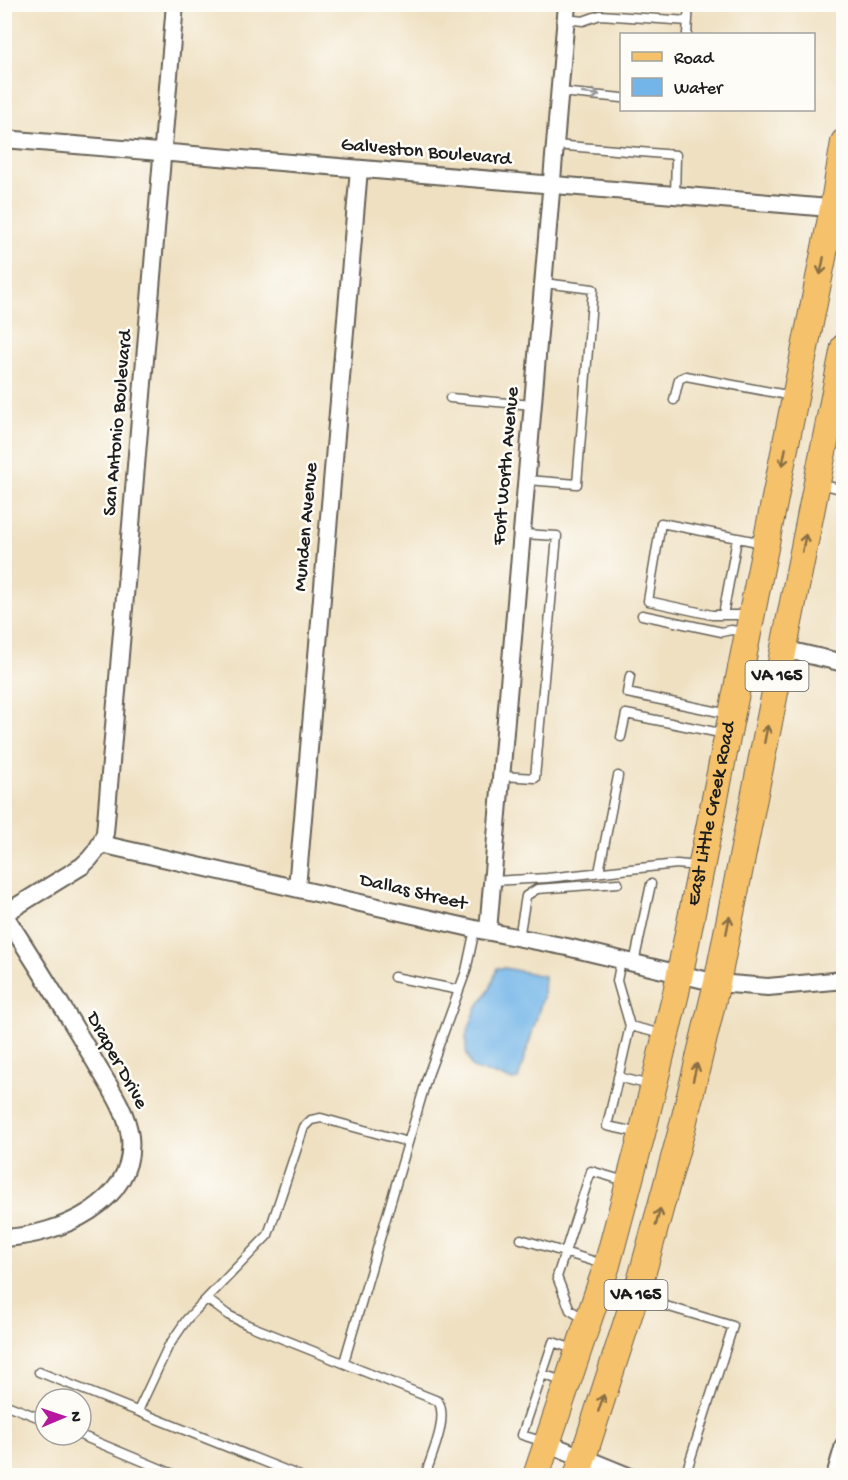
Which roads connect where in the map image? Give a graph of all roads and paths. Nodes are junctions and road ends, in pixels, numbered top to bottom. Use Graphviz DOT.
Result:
graph roads {
  1 [pos="175,4"];
  2 [pos="689,4"];
  3 [pos="566,12"];
  4 [pos="688,21"];
  5 [pos="687,33"];
  6 [pos="560,92"];
  7 [pos="620,98"];
  8 [pos="4,139"];
  9 [pos="843,142"];
  10 [pos="555,145"];
  11 [pos="163,152"];
  12 [pos="360,169"];
  13 [pos="552,185"];
  14 [pos="675,196"];
  15 [pos="838,209"];
  16 [pos="544,283"];
  17 [pos="843,347"];
  18 [pos="795,397"];
  19 [pos="450,398"];
  20 [pos="674,400"];
  21 [pos="534,405"];
  22 [pos="528,480"];
  23 [pos="816,483"];
  24 [pos="843,490"];
  25 [pos="523,534"];
  26 [pos="737,539"];
  27 [pos="766,544"];
  28 [pos="642,615"];
  29 [pos="723,615"];
  30 [pos="750,623"];
  31 [pos="783,649"];
  32 [pos="843,663"];
  33 [pos="630,676"];
  34 [pos="730,725"];
  35 [pos="621,737"];
  36 [pos="502,776"];
  37 [pos="618,776"];
  38 [pos="101,844"];
  39 [pos="702,867"];
  40 [pos="599,873"];
  41 [pos="492,881"];
  42 [pos="618,883"];
  43 [pos="651,884"];
  44 [pos="297,888"];
  45 [pos="4,914"];
  46 [pos="482,930"];
  47 [pos="519,938"];
  48 [pos="627,961"];
  49 [pos="680,974"];
  50 [pos="394,977"];
  51 [pos="843,980"];
  52 [pos="717,983"];
  53 [pos="459,990"];
  54 [pos="630,1026"];
  55 [pos="666,1034"];
  56 [pos="618,1077"];
  57 [pos="653,1086"];
  58 [pos="642,1134"];
  59 [pos="408,1142"];
  60 [pos="629,1182"];
  61 [pos="4,1238"];
  62 [pos="521,1239"];
  63 [pos="565,1252"];
  64 [pos="607,1265"];
  65 [pos="635,1297"];
  66 [pos="207,1299"];
  67 [pos="589,1322"];
  68 [pos="579,1351"];
  69 [pos="344,1362"];
  70 [pos="39,1372"];
  71 [pos="542,1374"];
  72 [pos="568,1383"];
  73 [pos="4,1404"];
  74 [pos="138,1411"];
  75 [pos="33,1415"];
  76 [pos="93,1440"];
  77 [pos="547,1443"];
  78 [pos="843,1445"];
  79 [pos="580,1467"];
  80 [pos="618,1474"];
  81 [pos="178,1476"];
  82 [pos="300,1476"];
  83 [pos="425,1476"];
  84 [pos="536,1476"];
  85 [pos="685,1476"];
  86 [pos="834,1476"];
  1 -- 11 [label="street, San Antonio Boulevard"];
  2 -- 4 [label="lane"];
  3 -- 4 [label="lane"];
  3 -- 6 [label="street, Fort Worth Avenue"];
  4 -- 5 [label="lane"];
  6 -- 7 [label="lane, one-way"];
  6 -- 10 [label="street, Fort Worth Avenue"];
  8 -- 11 [label="street, Galveston Boulevard"];
  9 -- 15 [label="main road, East Little Creek Road / VA 165"];
  10 -- 13 [label="street, Fort Worth Avenue"];
  10 -- 14 [label="lane"];
  11 -- 12 [label="street, Galveston Boulevard"];
  11 -- 38 [label="street, San Antonio Boulevard"];
  12 -- 13 [label="street, Galveston Boulevard"];
  12 -- 44 [label="street, Munden Avenue"];
  13 -- 14 [label="street, Galveston Boulevard"];
  13 -- 16 [label="street, Fort Worth Avenue"];
  14 -- 15 [label="street, Galveston Boulevard"];
  15 -- 18 [label="main road, East Little Creek Road / VA 165, one-way"];
  16 -- 21 [label="street, Fort Worth Avenue"];
  16 -- 22 [label="lane"];
  17 -- 23 [label="main road, East Little Creek Road / VA 165"];
  18 -- 20 [label="lane"];
  18 -- 27 [label="main road, East Little Creek Road / VA 165, one-way"];
  19 -- 21 [label="lane"];
  21 -- 22 [label="street, Fort Worth Avenue"];
  22 -- 25 [label="street, Fort Worth Avenue"];
  23 -- 24 [label="lane"];
  31 -- 23 [label="main road, East Little Creek Road / VA 165, one-way"];
  25 -- 36 [label="street, Fort Worth Avenue"];
  25 -- 36 [label="lane"];
  26 -- 27 [label="lane"];
  26 -- 29 [label="lane"];
  26 -- 29 [label="lane"];
  27 -- 30 [label="main road, East Little Creek Road / VA 165"];
  28 -- 30 [label="lane"];
  29 -- 30 [label="lane"];
  30 -- 34 [label="main road, East Little Creek Road / VA 165"];
  31 -- 32 [label="street"];
  52 -- 31 [label="main road, East Little Creek Road / VA 165, one-way"];
  33 -- 34 [label="lane"];
  34 -- 35 [label="lane"];
  34 -- 39 [label="main road, East Little Creek Road / VA 165"];
  36 -- 41 [label="street, Fort Worth Avenue"];
  37 -- 40 [label="lane"];
  38 -- 44 [label="street, Dallas Street"];
  38 -- 45 [label="street"];
  39 -- 40 [label="lane"];
  39 -- 49 [label="main road, East Little Creek Road / VA 165"];
  40 -- 41 [label="lane"];
  41 -- 46 [label="street, Fort Worth Avenue"];
  42 -- 47 [label="lane"];
  43 -- 48 [label="lane"];
  44 -- 46 [label="street, Dallas Street"];
  45 -- 61 [label="street, Draper Drive"];
  46 -- 47 [label="street, Dallas Street"];
  46 -- 53 [label="lane"];
  47 -- 48 [label="street, Dallas Street"];
  48 -- 49 [label="street, Dallas Street"];
  48 -- 54 [label="lane"];
  49 -- 52 [label="street, Dallas Street"];
  49 -- 55 [label="main road, East Little Creek Road / VA 165"];
  50 -- 53 [label="lane"];
  51 -- 52 [label="street, Dallas Street"];
  65 -- 52 [label="main road, East Little Creek Road / VA 165, one-way"];
  53 -- 59 [label="lane"];
  54 -- 55 [label="lane"];
  54 -- 56 [label="lane"];
  55 -- 57 [label="main road, East Little Creek Road / VA 165"];
  56 -- 57 [label="lane"];
  56 -- 58 [label="lane"];
  57 -- 58 [label="main road, East Little Creek Road / VA 165"];
  58 -- 60 [label="main road, East Little Creek Road / VA 165"];
  59 -- 66 [label="lane"];
  59 -- 69 [label="lane"];
  60 -- 63 [label="lane"];
  60 -- 64 [label="main road, East Little Creek Road / VA 165"];
  62 -- 63 [label="lane"];
  63 -- 64 [label="lane"];
  63 -- 67 [label="lane"];
  64 -- 67 [label="main road, East Little Creek Road / VA 165"];
  79 -- 65 [label="main road, East Little Creek Road / VA 165, one-way"];
  65 -- 85 [label="lane"];
  66 -- 69 [label="lane"];
  66 -- 74 [label="lane"];
  67 -- 68 [label="main road, East Little Creek Road / VA 165"];
  68 -- 71 [label="lane"];
  68 -- 72 [label="main road, East Little Creek Road / VA 165"];
  69 -- 83 [label="lane"];
  70 -- 74 [label="lane"];
  71 -- 72 [label="lane"];
  71 -- 77 [label="lane"];
  72 -- 77 [label="main road, East Little Creek Road / VA 165"];
  73 -- 75 [label="lane"];
  74 -- 82 [label="lane"];
  76 -- 81 [label="lane"];
  77 -- 79 [label="street"];
  77 -- 84 [label="main road, East Little Creek Road / VA 165"];
  78 -- 86 [label="street"];
  79 -- 80 [label="street"];
}
